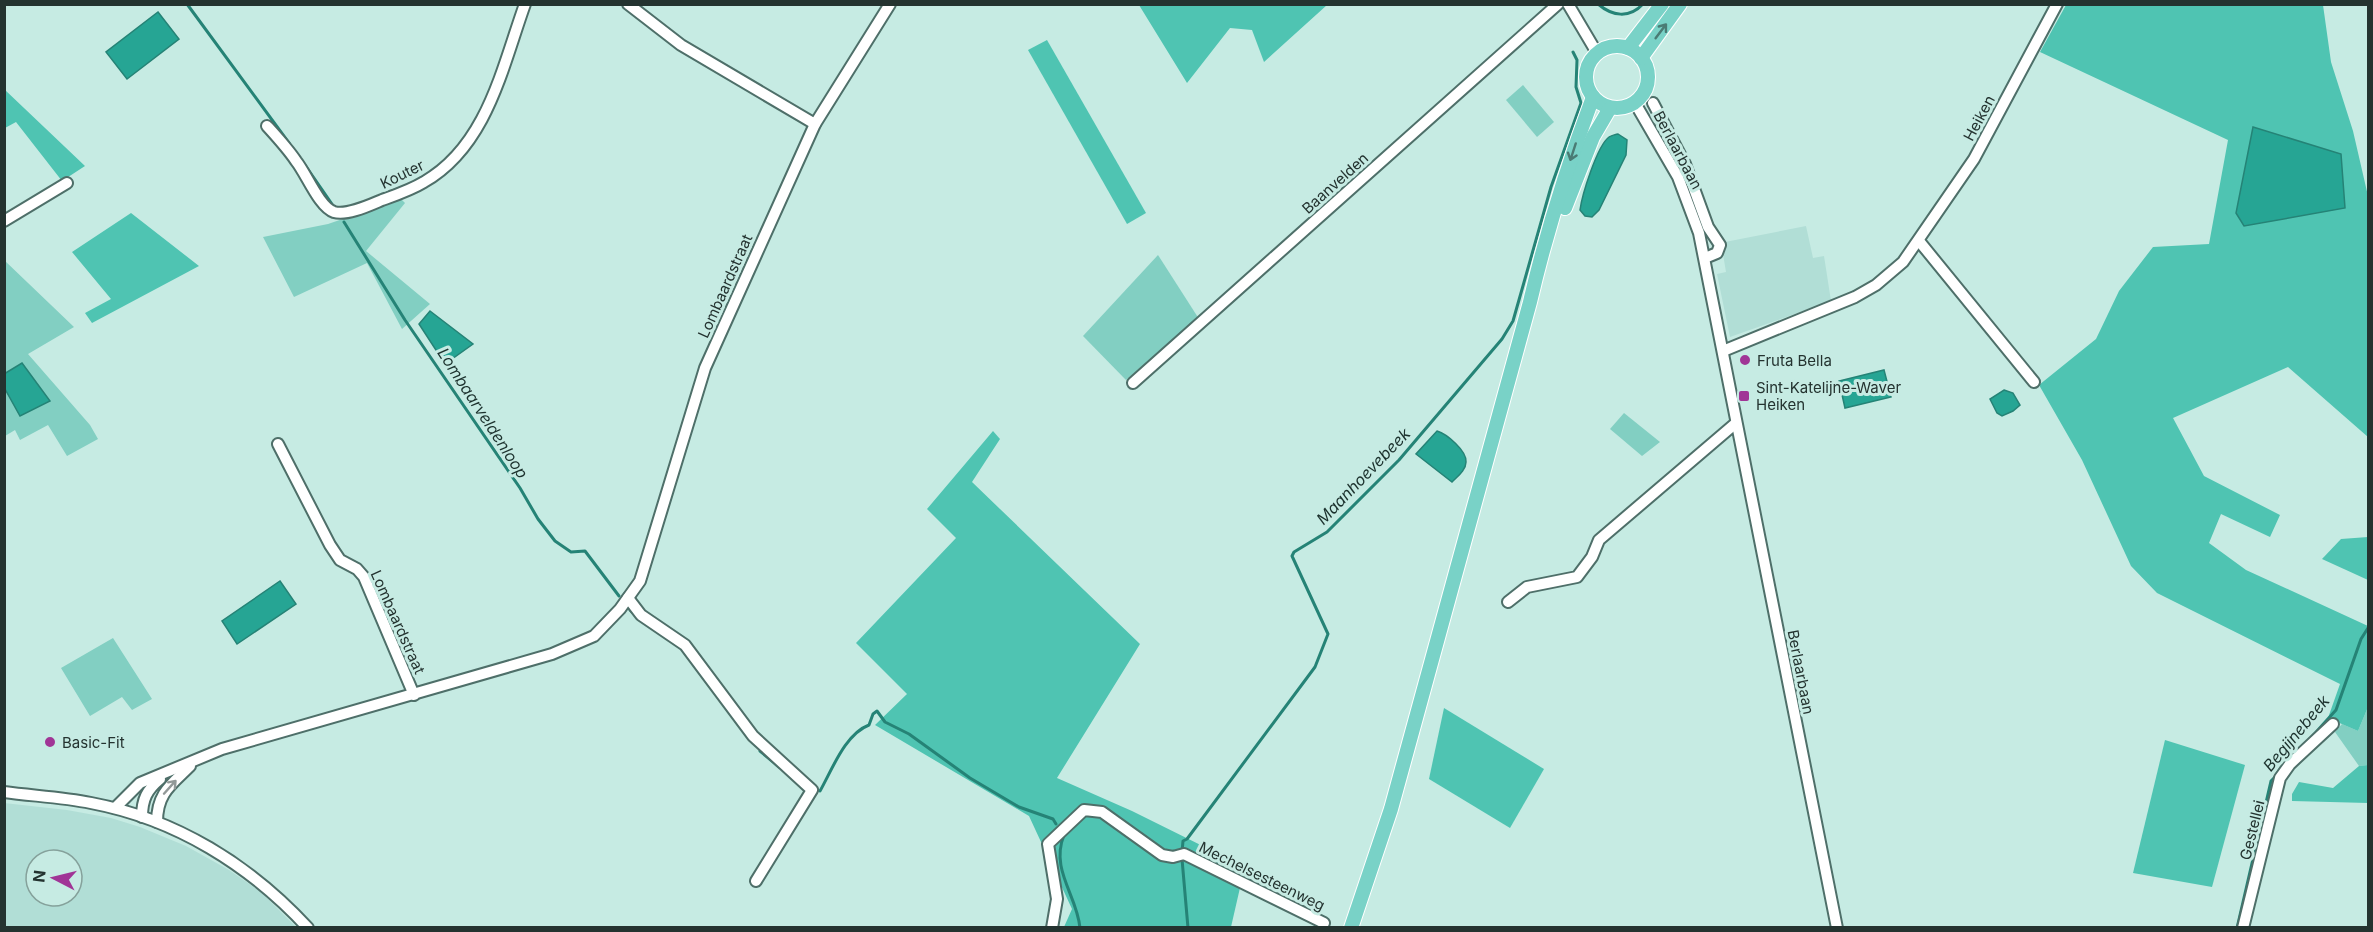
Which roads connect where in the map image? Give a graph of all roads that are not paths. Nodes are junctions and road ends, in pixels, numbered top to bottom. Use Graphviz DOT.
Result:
graph roads {
  1 [pos="525,4"];
  2 [pos="628,4"];
  3 [pos="890,4"];
  4 [pos="1558,4"];
  5 [pos="1568,4"];
  6 [pos="1662,4"];
  7 [pos="1680,4"];
  8 [pos="2057,4"];
  9 [pos="1628,48"];
  10 [pos="1597,53"];
  11 [pos="1641,58"];
  12 [pos="1593,97"];
  13 [pos="1635,103"];
  14 [pos="1653,103"];
  15 [pos="1610,108"];
  16 [pos="815,124"];
  17 [pos="267,126"];
  18 [pos="67,183"];
  19 [pos="4,221"];
  20 [pos="1918,241"];
  21 [pos="1705,258"];
  22 [pos="1530,302"];
  23 [pos="1723,351"];
  24 [pos="2034,382"];
  25 [pos="1133,383"];
  26 [pos="1737,423"];
  27 [pos="278,444"];
  28 [pos="628,597"];
  29 [pos="1508,602"];
  30 [pos="414,695"];
  31 [pos="2333,724"];
  32 [pos="196,759"];
  33 [pos="167,773"];
  34 [pos="4,792"];
  35 [pos="115,808"];
  36 [pos="142,817"];
  37 [pos="157,822"];
  38 [pos="756,881"];
  39 [pos="1324,923"];
  40 [pos="308,927"];
  41 [pos="1052,927"];
  42 [pos="1352,927"];
  43 [pos="1837,927"];
  44 [pos="2243,927"];
  1 -- 17 [label="street, Kouter"];
  2 -- 16 [label="street"];
  3 -- 16 [label="street, Lombaardstraat"];
  4 -- 25 [label="street, Baanvelden"];
  5 -- 10 [label="street"];
  6 -- 9 [label="main road"];
  11 -- 7 [label="main road, one-way"];
  8 -- 20 [label="street, Heiken"];
  9 -- 10 [label="main road"];
  9 -- 11 [label="main road"];
  10 -- 12 [label="main road"];
  11 -- 13 [label="main road"];
  12 -- 15 [label="main road"];
  12 -- 22 [label="main road, one-way"];
  13 -- 15 [label="main road"];
  13 -- 21 [label="street, Berlaarbaan"];
  14 -- 21 [label="street"];
  15 -- 22 [label="main road"];
  16 -- 28 [label="street, Lombaardstraat"];
  18 -- 19 [label="street"];
  20 -- 23 [label="street, Heiken"];
  20 -- 24 [label="street"];
  21 -- 23 [label="street, Berlaarbaan"];
  22 -- 42 [label="main road"];
  23 -- 26 [label="street, Berlaarbaan"];
  26 -- 29 [label="street"];
  26 -- 43 [label="street, Berlaarbaan"];
  27 -- 30 [label="street, Lombaardstraat"];
  28 -- 30 [label="street, Lombaardstraat"];
  28 -- 38 [label="street"];
  30 -- 32 [label="street, Lombaardstraat"];
  31 -- 44 [label="street, Gestellei"];
  32 -- 33 [label="street, Lombaardstraat"];
  37 -- 32 [label="street, Lombaardstraat, one-way"];
  33 -- 35 [label="street, Lombaardstraat"];
  33 -- 36 [label="street, Lombaardstraat"];
  34 -- 35 [label="street"];
  35 -- 36 [label="street"];
  36 -- 37 [label="street"];
  37 -- 40 [label="street"];
  39 -- 41 [label="street, Mechelsesteenweg"];
}
